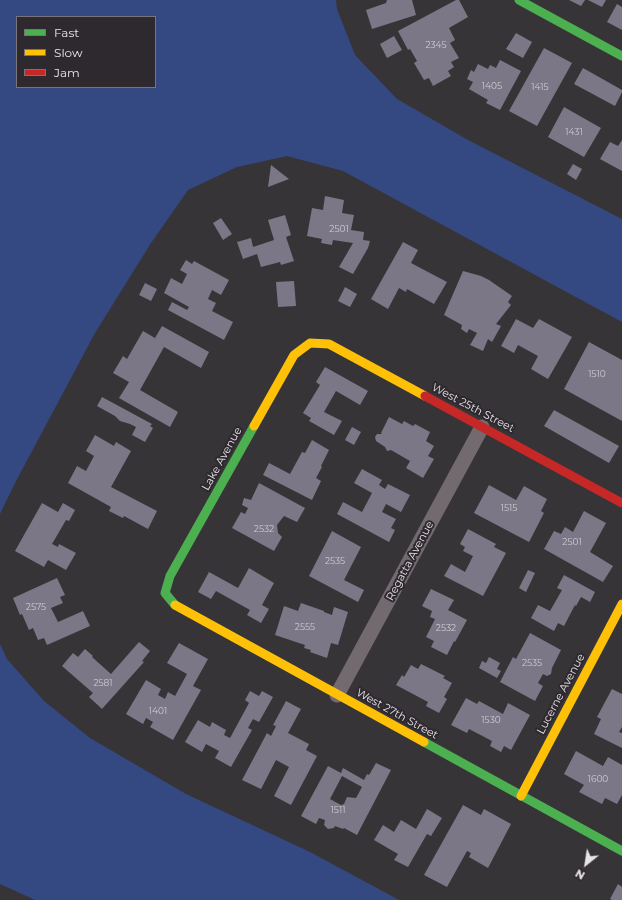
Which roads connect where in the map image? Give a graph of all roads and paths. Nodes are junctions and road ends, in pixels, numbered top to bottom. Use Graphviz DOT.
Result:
graph roads {
  1 [pos="519,0"];
  2 [pos="622,56"];
  3 [pos="310,343"];
  4 [pos="482,427"];
  5 [pos="622,503"];
  6 [pos="165,593"];
  7 [pos="622,604"];
  8 [pos="337,695"];
  9 [pos="521,796"];
  10 [pos="622,851"];
  1 -- 2 [label="street"];
  3 -- 4 [label="street, West 25th Street"];
  3 -- 6 [label="street, Lake Avenue"];
  4 -- 5 [label="street, West 25th Street"];
  4 -- 8 [label="street, Regatta Avenue"];
  6 -- 8 [label="street, West 27th Street"];
  7 -- 9 [label="street, Lucerne Avenue"];
  8 -- 9 [label="street, West 27th Street"];
  9 -- 10 [label="street, West 27th Street"];
}
